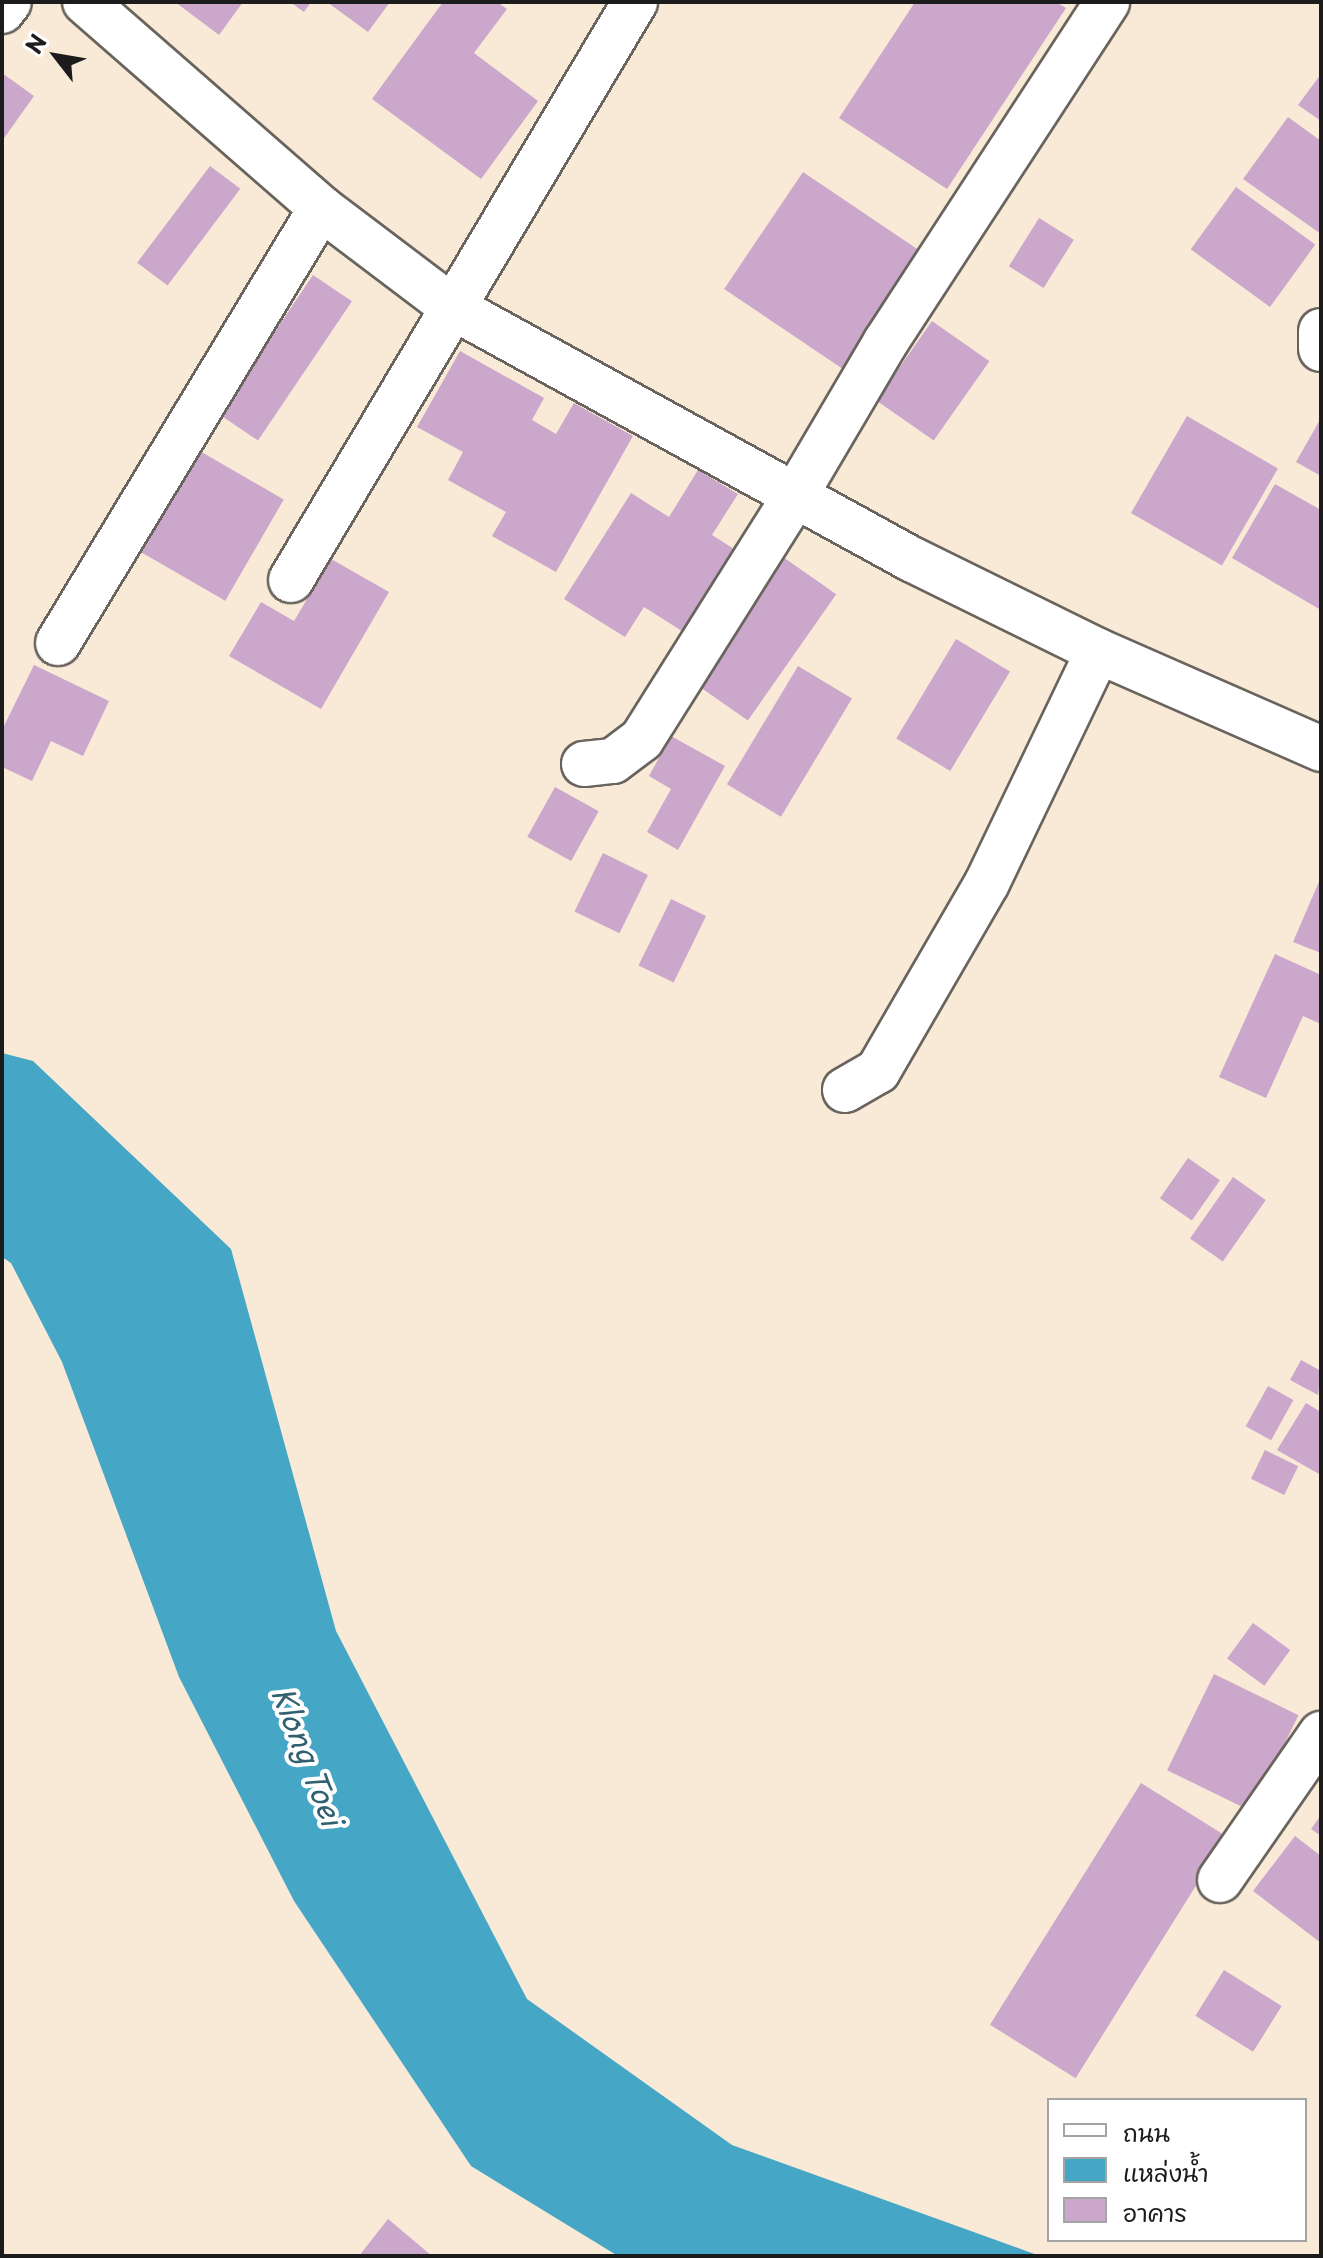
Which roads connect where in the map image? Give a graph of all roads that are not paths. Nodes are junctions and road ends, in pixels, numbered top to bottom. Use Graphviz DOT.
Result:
graph roads {
  1 [pos="9,2"];
  2 [pos="85,2"];
  3 [pos="635,2"];
  4 [pos="1107,2"];
  5 [pos="2,11"];
  6 [pos="321,208"];
  7 [pos="452,307"];
  8 [pos="1321,331"];
  9 [pos="1321,349"];
  10 [pos="795,496"];
  11 [pos="291,580"];
  12 [pos="58,643"];
  13 [pos="1098,651"];
  14 [pos="1321,749"];
  15 [pos="584,764"];
  16 [pos="845,1090"];
  17 [pos="1321,1734"];
  18 [pos="1220,1880"];
  1 -- 5 [label="street"];
  2 -- 6 [label="street"];
  3 -- 7 [label="street"];
  4 -- 10 [label="street"];
  6 -- 7 [label="street"];
  6 -- 12 [label="street"];
  7 -- 10 [label="street"];
  7 -- 11 [label="street"];
  8 -- 9 [label="street"];
  10 -- 13 [label="street"];
  10 -- 15 [label="street"];
  13 -- 14 [label="street"];
  13 -- 16 [label="street"];
  17 -- 18 [label="street"];
}
